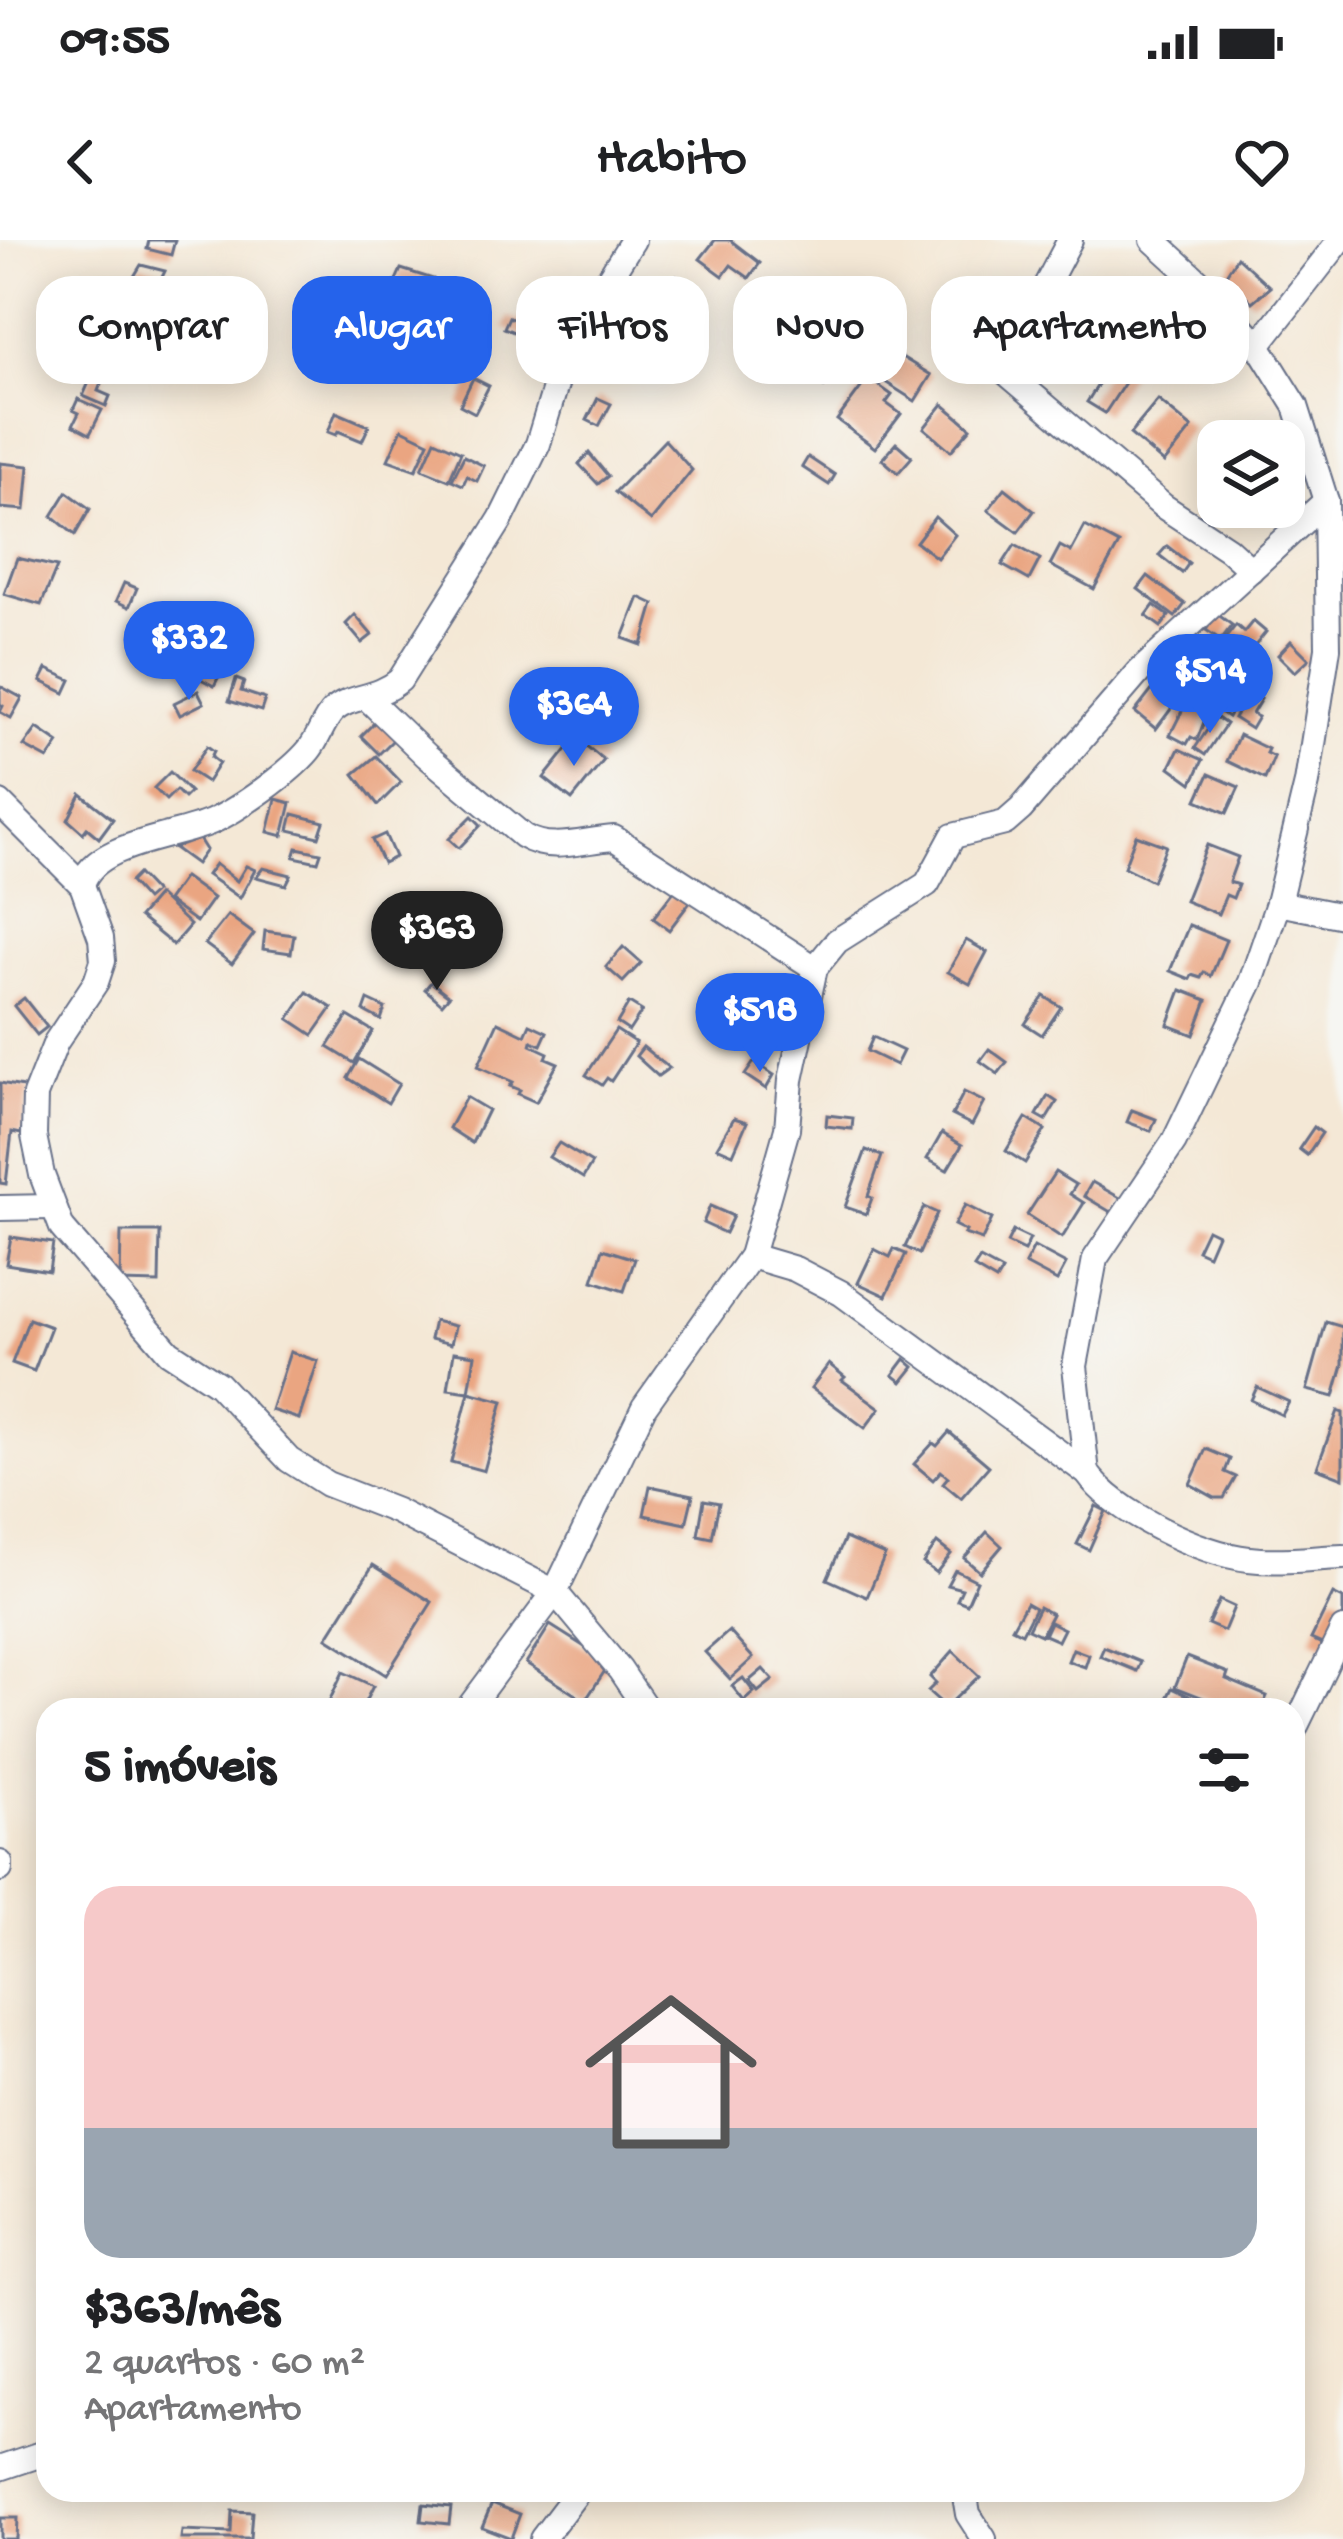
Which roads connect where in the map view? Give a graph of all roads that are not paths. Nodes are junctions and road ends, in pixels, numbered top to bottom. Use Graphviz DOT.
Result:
graph roads {
  1 [pos="633,240"];
  2 [pos="1070,240"];
  3 [pos="1153,240"];
  4 [pos="1340,240"];
  5 [pos="1258,345"];
  6 [pos="1326,501"];
  7 [pos="1251,570"];
  8 [pos="1335,651"];
  9 [pos="368,699"];
  10 [pos="0,803"];
  11 [pos="82,885"];
  12 [pos="1277,902"];
  13 [pos="1343,916"];
  14 [pos="815,968"];
  15 [pos="51,1207"];
  16 [pos="0,1208"];
  17 [pos="751,1256"];
  18 [pos="1087,1473"];
  19 [pos="1343,1557"];
  20 [pos="555,1592"];
  21 [pos="1343,1629"];
  22 [pos="476,1698"];
  23 [pos="638,1698"];
  24 [pos="1305,1707"];
  25 [pos="36,2456"];
  26 [pos="0,2468"];
  27 [pos="570,2502"];
  28 [pos="966,2502"];
  29 [pos="542,2539"];
  30 [pos="984,2539"];
  1 -- 9 [label="street"];
  2 -- 7 [label="street"];
  3 -- 5 [label="street"];
  4 -- 5 [label="street"];
  5 -- 6 [label="street"];
  6 -- 7 [label="street"];
  6 -- 8 [label="street"];
  7 -- 14 [label="street"];
  8 -- 12 [label="street"];
  9 -- 11 [label="street"];
  9 -- 14 [label="street"];
  10 -- 11 [label="street"];
  11 -- 15 [label="street"];
  12 -- 13 [label="street"];
  12 -- 18 [label="street"];
  14 -- 17 [label="street"];
  15 -- 16 [label="street"];
  15 -- 20 [label="street"];
  17 -- 18 [label="street"];
  17 -- 20 [label="street"];
  18 -- 19 [label="street"];
  20 -- 22 [label="street"];
  20 -- 23 [label="street"];
  21 -- 24 [label="street"];
  25 -- 26 [label="street"];
  27 -- 29 [label="street"];
  28 -- 30 [label="street"];
}
